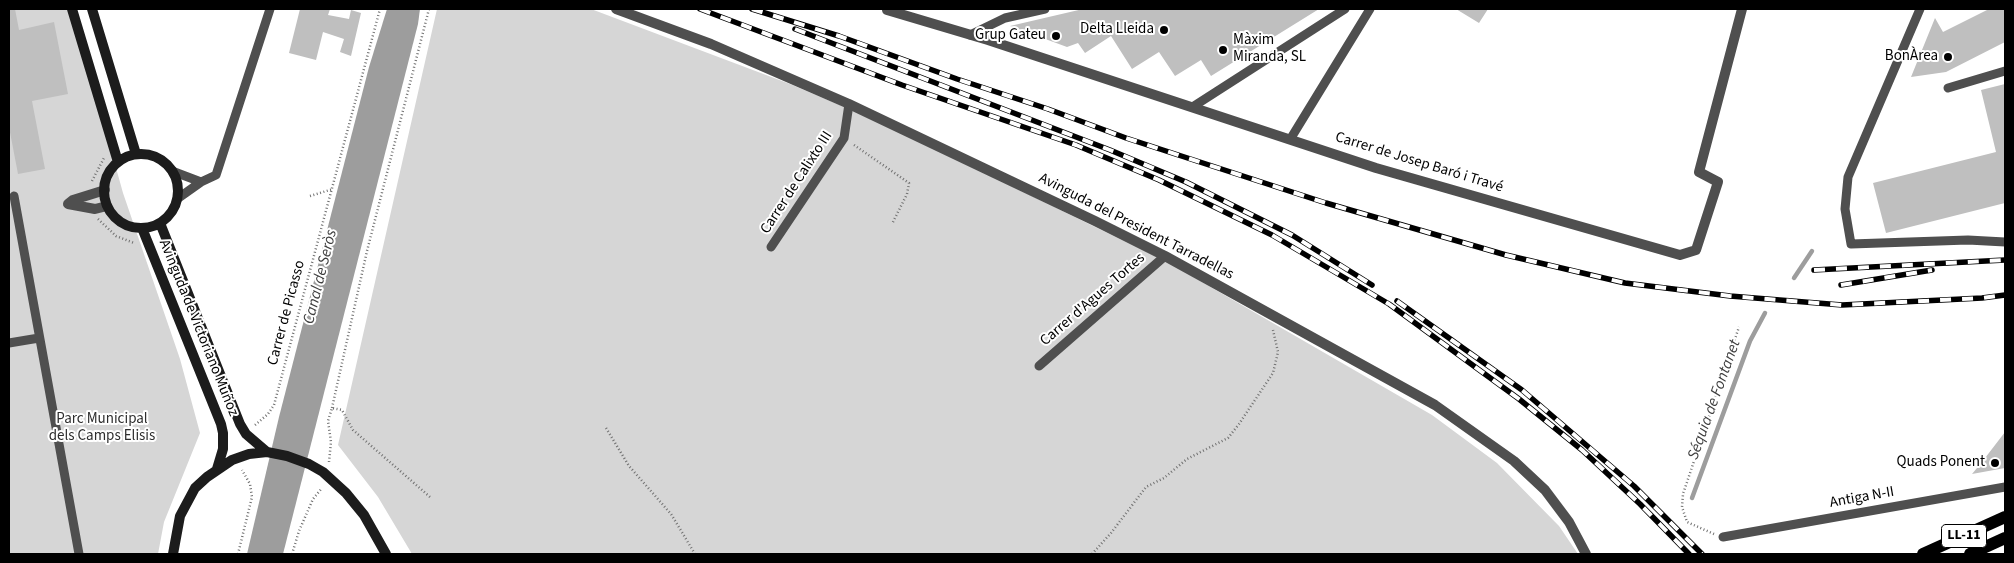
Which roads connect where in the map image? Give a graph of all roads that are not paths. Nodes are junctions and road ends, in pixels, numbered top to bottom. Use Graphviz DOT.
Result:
graph roads {
  1 [pos="72,9"];
  2 [pos="92,9"];
  3 [pos="270,9"];
  4 [pos="616,9"];
  5 [pos="1045,9"];
  6 [pos="1345,9"];
  7 [pos="1370,9"];
  8 [pos="1742,9"];
  9 [pos="1920,9"];
  10 [pos="887,10"];
  11 [pos="970,35"];
  12 [pos="2005,71"];
  13 [pos="1948,88"];
  14 [pos="849,104"];
  15 [pos="1194,106"];
  16 [pos="1291,138"];
  17 [pos="136,154"];
  18 [pos="118,162"];
  19 [pos="172,171"];
  20 [pos="201,182"];
  21 [pos="105,190"];
  22 [pos="14,196"];
  23 [pos="177,199"];
  24 [pos="107,206"];
  25 [pos="160,223"];
  26 [pos="142,228"];
  27 [pos="2005,242"];
  28 [pos="771,247"];
  29 [pos="1166,256"];
  30 [pos="39,338"];
  31 [pos="9,343"];
  32 [pos="1039,366"];
  33 [pos="267,452"];
  34 [pos="217,469"];
  35 [pos="2005,487"];
  36 [pos="2005,517"];
  37 [pos="1723,536"];
  38 [pos="2005,538"];
  39 [pos="78,554"];
  40 [pos="173,554"];
  41 [pos="386,554"];
  42 [pos="1586,554"];
  43 [pos="1924,554"];
  44 [pos="1970,554"];
  1 -- 18 [label="main road"];
  2 -- 17 [label="main road"];
  3 -- 20 [label="lane"];
  4 -- 14 [label="street, Avinguda del President Tarradellas"];
  5 -- 11 [label="lane"];
  6 -- 15 [label="lane"];
  7 -- 16 [label="lane"];
  8 -- 16 [label="street, Carrer de Josep Baró i Travé"];
  9 -- 27 [label="lane"];
  10 -- 11 [label="street, Carrer de Josep Baró i Travé"];
  11 -- 15 [label="street, Carrer de Josep Baró i Travé"];
  12 -- 13 [label="lane"];
  14 -- 28 [label="lane, Carrer de Calixto III"];
  14 -- 29 [label="street, Avinguda del President Tarradellas"];
  15 -- 16 [label="street, Carrer de Josep Baró i Travé"];
  17 -- 18 [label="main road"];
  17 -- 19 [label="main road"];
  18 -- 21 [label="main road"];
  19 -- 20 [label="lane"];
  19 -- 23 [label="main road"];
  20 -- 23 [label="lane"];
  21 -- 24 [label="main road"];
  21 -- 24 [label="street"];
  22 -- 30 [label="lane"];
  23 -- 25 [label="main road"];
  24 -- 26 [label="main road"];
  25 -- 26 [label="main road"];
  25 -- 33 [label="main road, Avinguda de Victoriano Muñoz"];
  26 -- 34 [label="main road, Avinguda de Victoriano Muñoz"];
  29 -- 32 [label="lane, Carrer d'Agues Tortes"];
  29 -- 42 [label="street, Avinguda del President Tarradellas"];
  30 -- 31 [label="lane"];
  30 -- 39 [label="lane"];
  33 -- 34 [label="main road"];
  33 -- 41 [label="main road"];
  34 -- 40 [label="main road"];
  35 -- 37 [label="lane, Antiga N-II"];
  36 -- 43 [label="main road, LL-11"];
  38 -- 44 [label="main road, LL-11"];
}
